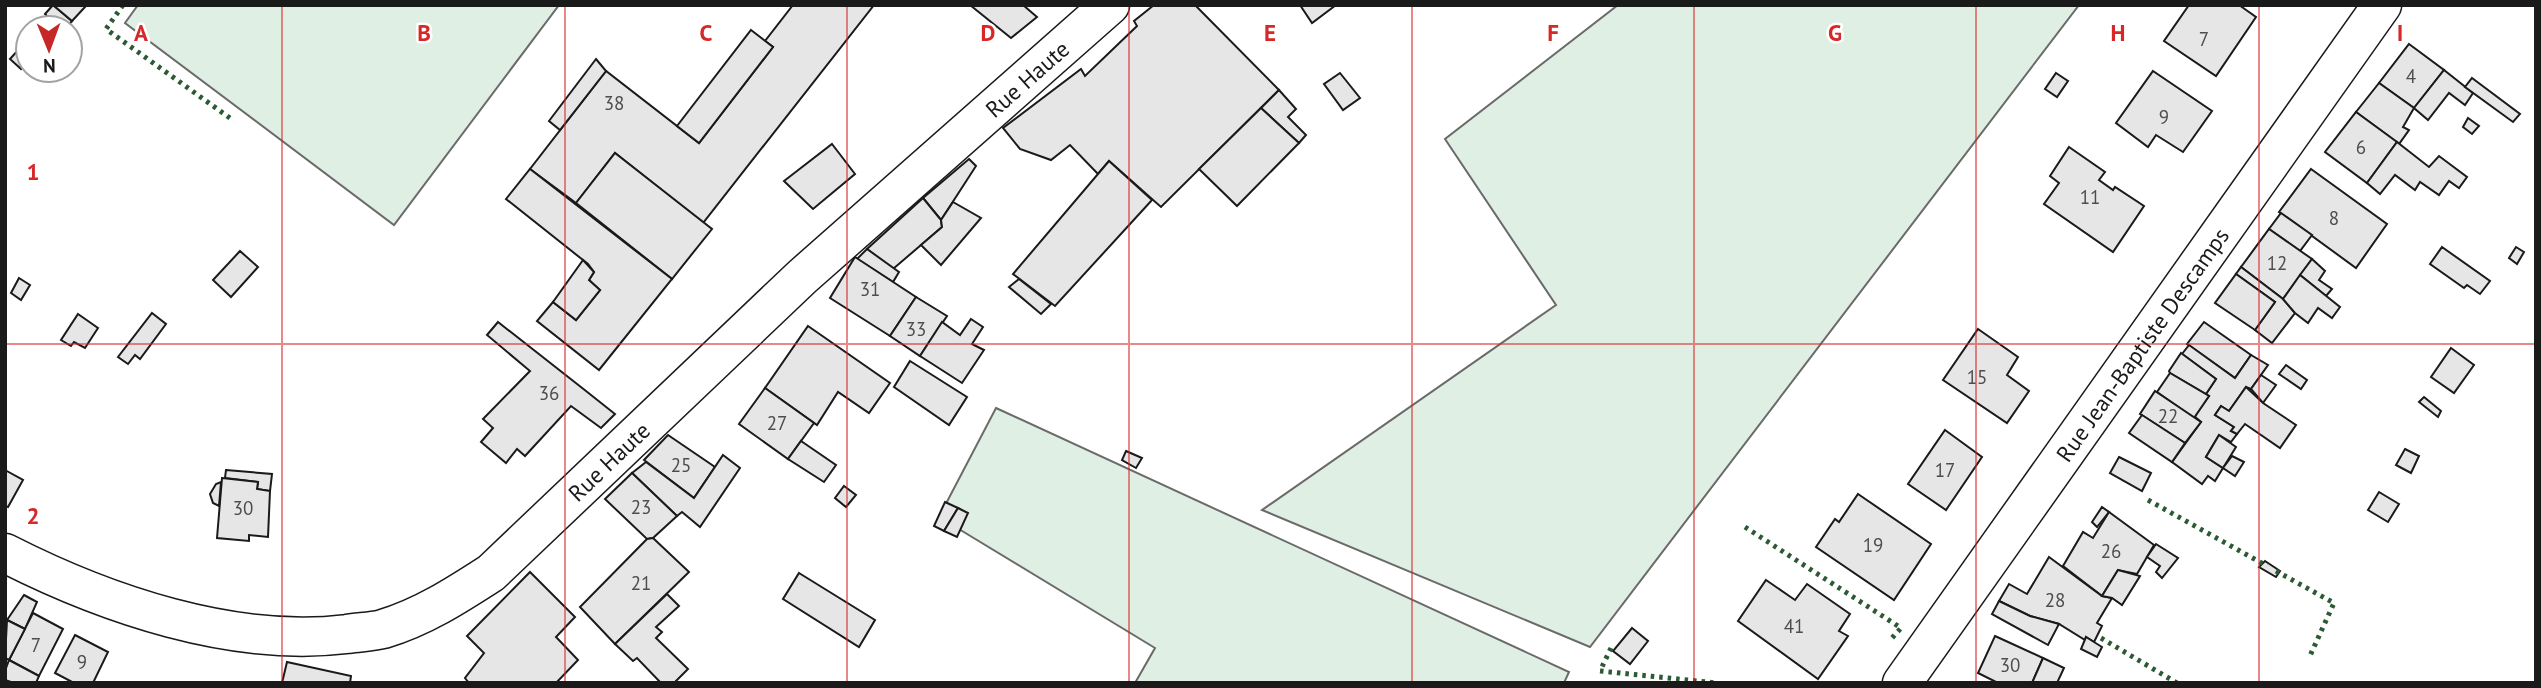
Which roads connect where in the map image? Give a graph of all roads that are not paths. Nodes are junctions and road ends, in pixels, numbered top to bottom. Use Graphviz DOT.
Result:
graph roads {
  1 [pos="1110,5"];
  2 [pos="2382,5"];
  3 [pos="5,553"];
  4 [pos="1902,683"];
  1 -- 3 [label="street, Rue Haute"];
  2 -- 4 [label="street, Rue Jean-Baptiste Descamps"];
}
